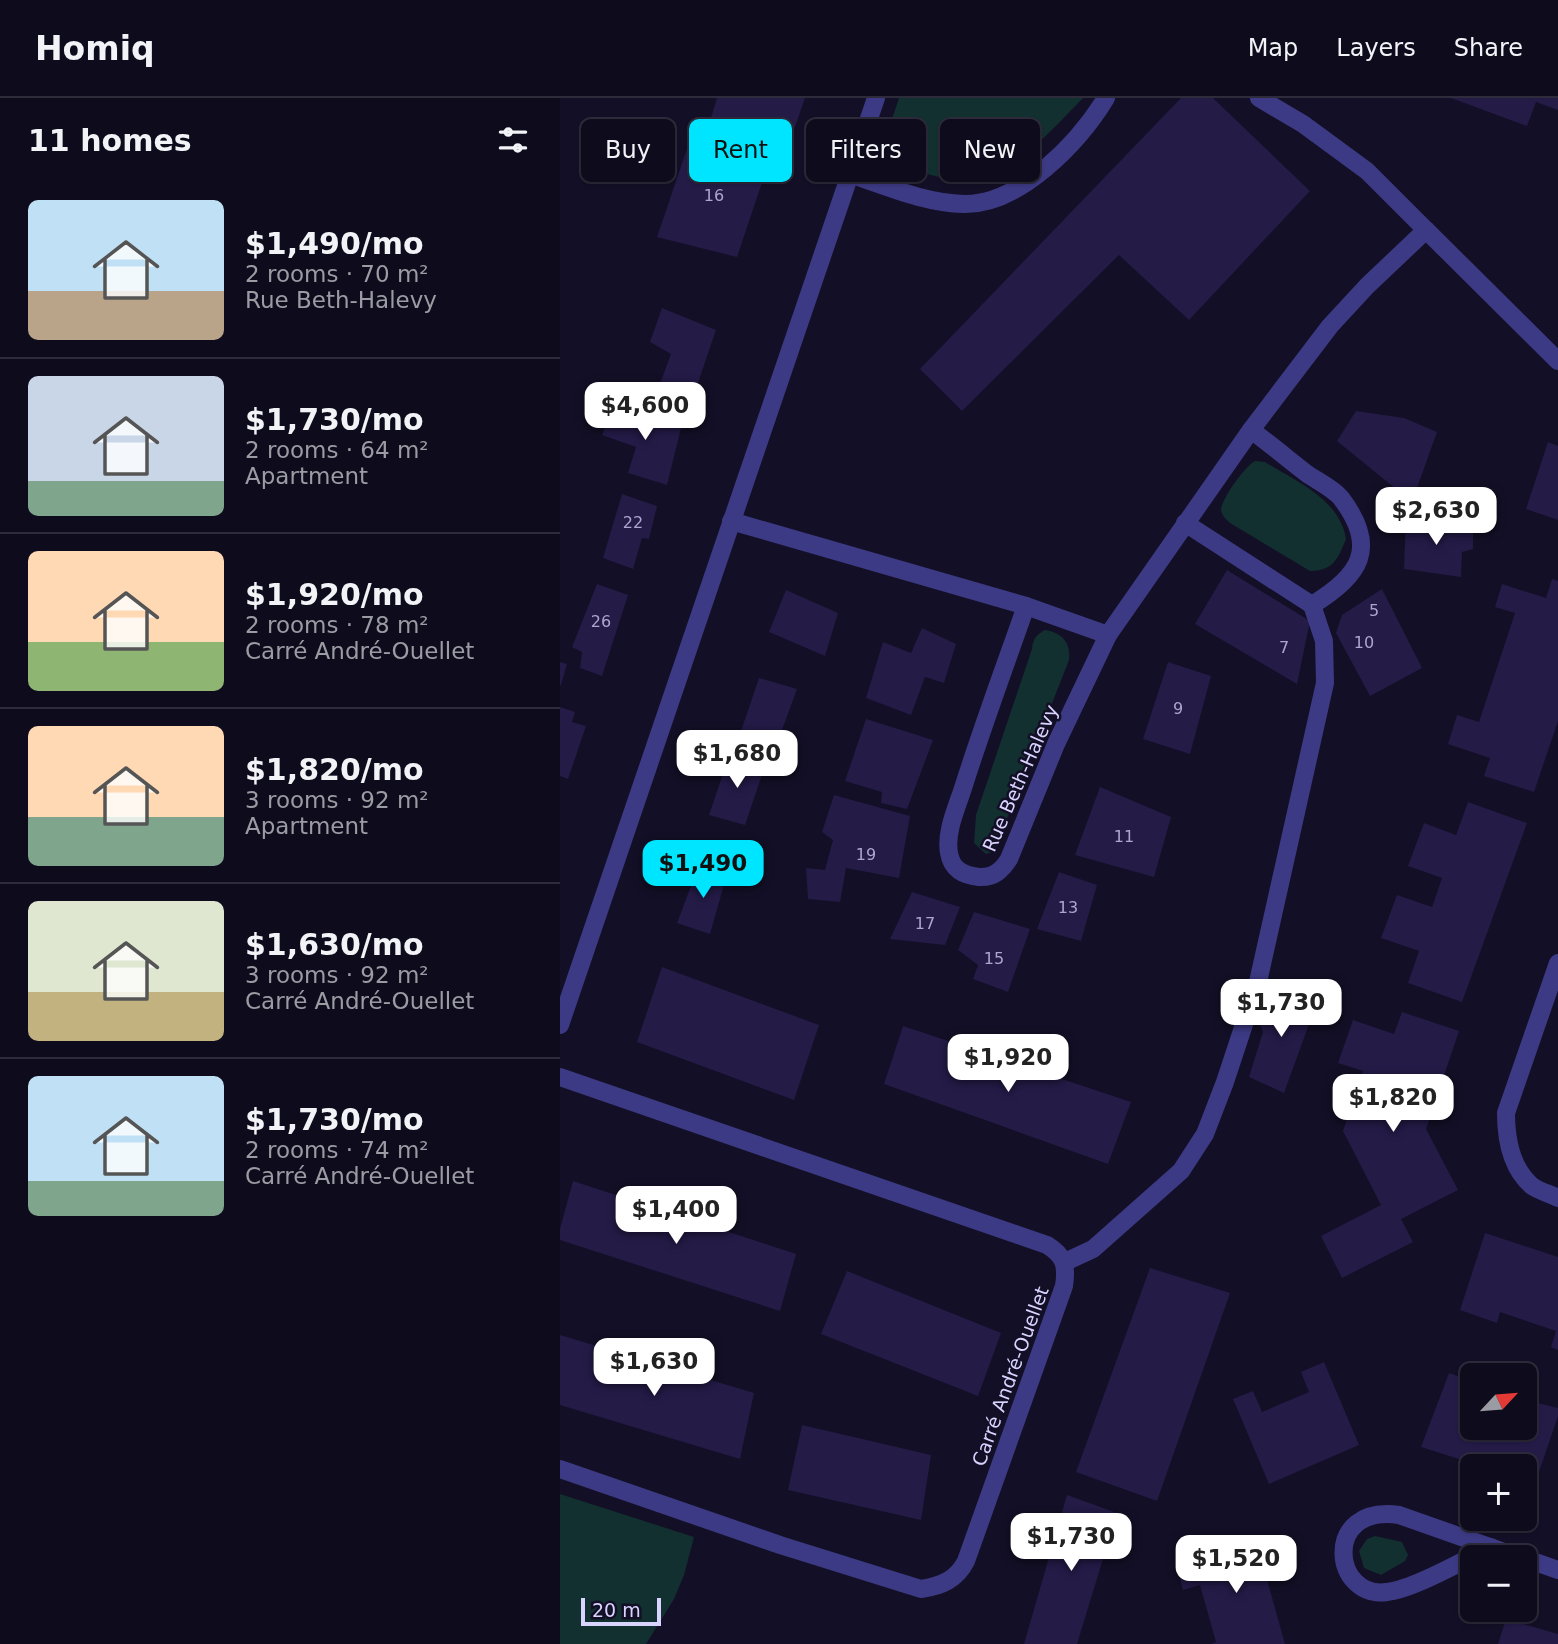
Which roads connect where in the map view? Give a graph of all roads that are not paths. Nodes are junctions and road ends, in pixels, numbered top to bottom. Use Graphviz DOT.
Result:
graph roads {
  1 [pos="876,98"];
  2 [pos="1106,98"];
  3 [pos="1259,98"];
  4 [pos="869,119"];
  5 [pos="846,182"];
  6 [pos="873,182"];
  7 [pos="1426,229"];
  8 [pos="1558,361"];
  9 [pos="1251,430"];
  10 [pos="732,521"];
  11 [pos="1185,523"];
  12 [pos="1312,605"];
  13 [pos="1026,606"];
  14 [pos="1108,635"];
  15 [pos="1558,963"];
  16 [pos="560,1026"];
  17 [pos="560,1077"];
  18 [pos="1558,1198"];
  19 [pos="1065,1262"];
  20 [pos="560,1469"];
  21 [pos="1492,1547"];
  22 [pos="1537,1563"];
  23 [pos="1558,1570"];
  1 -- 4 [label="street"];
  2 -- 6 [label="street"];
  3 -- 7 [label="street"];
  5 -- 10 [label="street"];
  7 -- 8 [label="street"];
  7 -- 9 [label="street, Rue Beth-Halevy"];
  9 -- 11 [label="street, Rue Beth-Halevy"];
  9 -- 12 [label="street"];
  10 -- 13 [label="street"];
  10 -- 16 [label="street"];
  11 -- 12 [label="street"];
  11 -- 14 [label="street, Rue Beth-Halevy"];
  12 -- 19 [label="street"];
  13 -- 14 [label="street"];
  13 -- 14 [label="street, Rue Beth-Halevy"];
  15 -- 18 [label="street"];
  17 -- 19 [label="street"];
  19 -- 20 [label="street, Carré André-Ouellet"];
  21 -- 21 [label="street"];
  22 -- 23 [label="street"];
}
